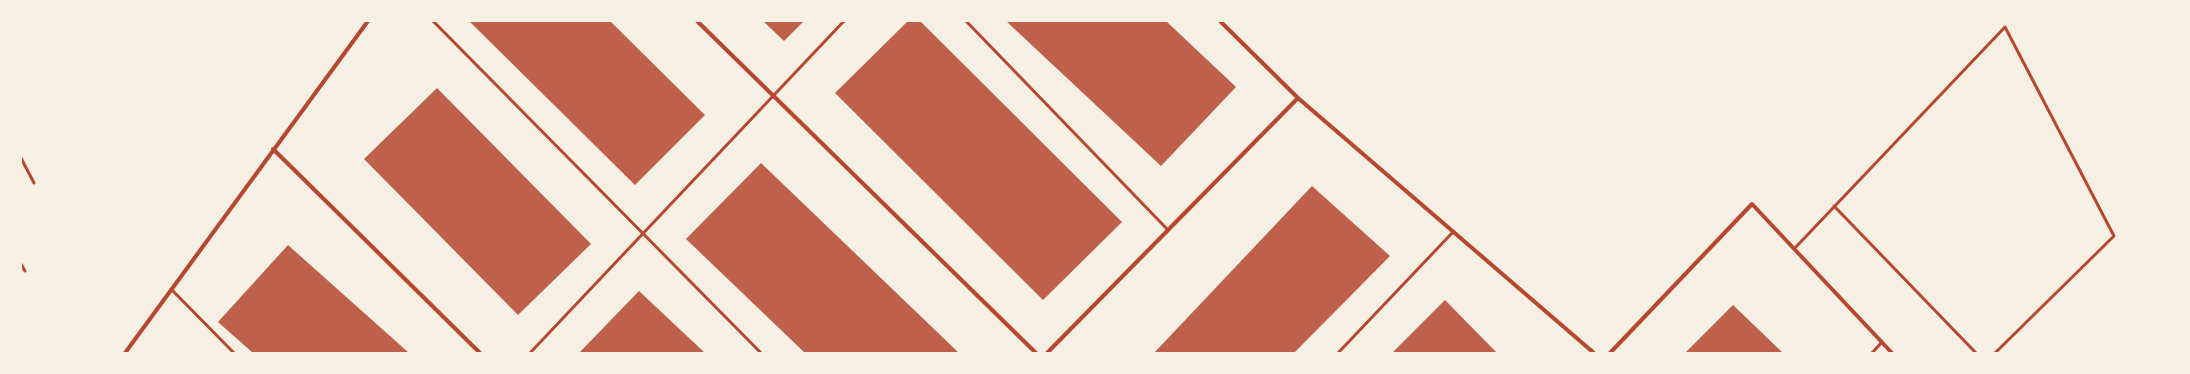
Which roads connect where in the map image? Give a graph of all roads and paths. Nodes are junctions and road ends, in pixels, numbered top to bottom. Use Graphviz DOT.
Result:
graph roads {
  1 [pos="368,21"];
  2 [pos="433,21"];
  3 [pos="697,21"];
  4 [pos="844,21"];
  5 [pos="966,21"];
  6 [pos="1220,21"];
  7 [pos="773,96"];
  8 [pos="1298,98"];
  9 [pos="273,149"];
  10 [pos="21,158"];
  11 [pos="34,183"];
  12 [pos="1834,206"];
  13 [pos="1168,230"];
  14 [pos="1453,232"];
  15 [pos="642,234"];
  16 [pos="1794,248"];
  17 [pos="21,264"];
  18 [pos="25,271"];
  19 [pos="171,290"];
  20 [pos="1882,342"];
  21 [pos="125,353"];
  22 [pos="234,353"];
  23 [pos="480,353"];
  24 [pos="530,353"];
  25 [pos="761,353"];
  26 [pos="1036,353"];
  27 [pos="1047,353"];
  28 [pos="1338,353"];
  29 [pos="1594,353"];
  30 [pos="1610,353"];
  31 [pos="1872,353"];
  32 [pos="1892,353"];
  33 [pos="1976,353"];
  34 [pos="1995,353"];
  1 -- 9 [label="street"];
  2 -- 15 [label="lane"];
  3 -- 7 [label="street"];
  4 -- 7 [label="lane"];
  5 -- 13 [label="lane"];
  6 -- 8 [label="street"];
  7 -- 15 [label="lane"];
  7 -- 26 [label="street"];
  8 -- 13 [label="street"];
  8 -- 14 [label="street"];
  9 -- 19 [label="street"];
  9 -- 23 [label="street"];
  10 -- 11 [label="lane"];
  12 -- 16 [label="lane"];
  12 -- 33 [label="lane"];
  12 -- 34 [label="lane"];
  13 -- 27 [label="street"];
  14 -- 28 [label="lane"];
  14 -- 29 [label="street"];
  15 -- 24 [label="lane"];
  15 -- 25 [label="lane"];
  16 -- 20 [label="street"];
  16 -- 30 [label="street"];
  17 -- 18 [label="lane"];
  19 -- 21 [label="street"];
  19 -- 22 [label="lane"];
  20 -- 31 [label="lane"];
  20 -- 32 [label="street"];
}
